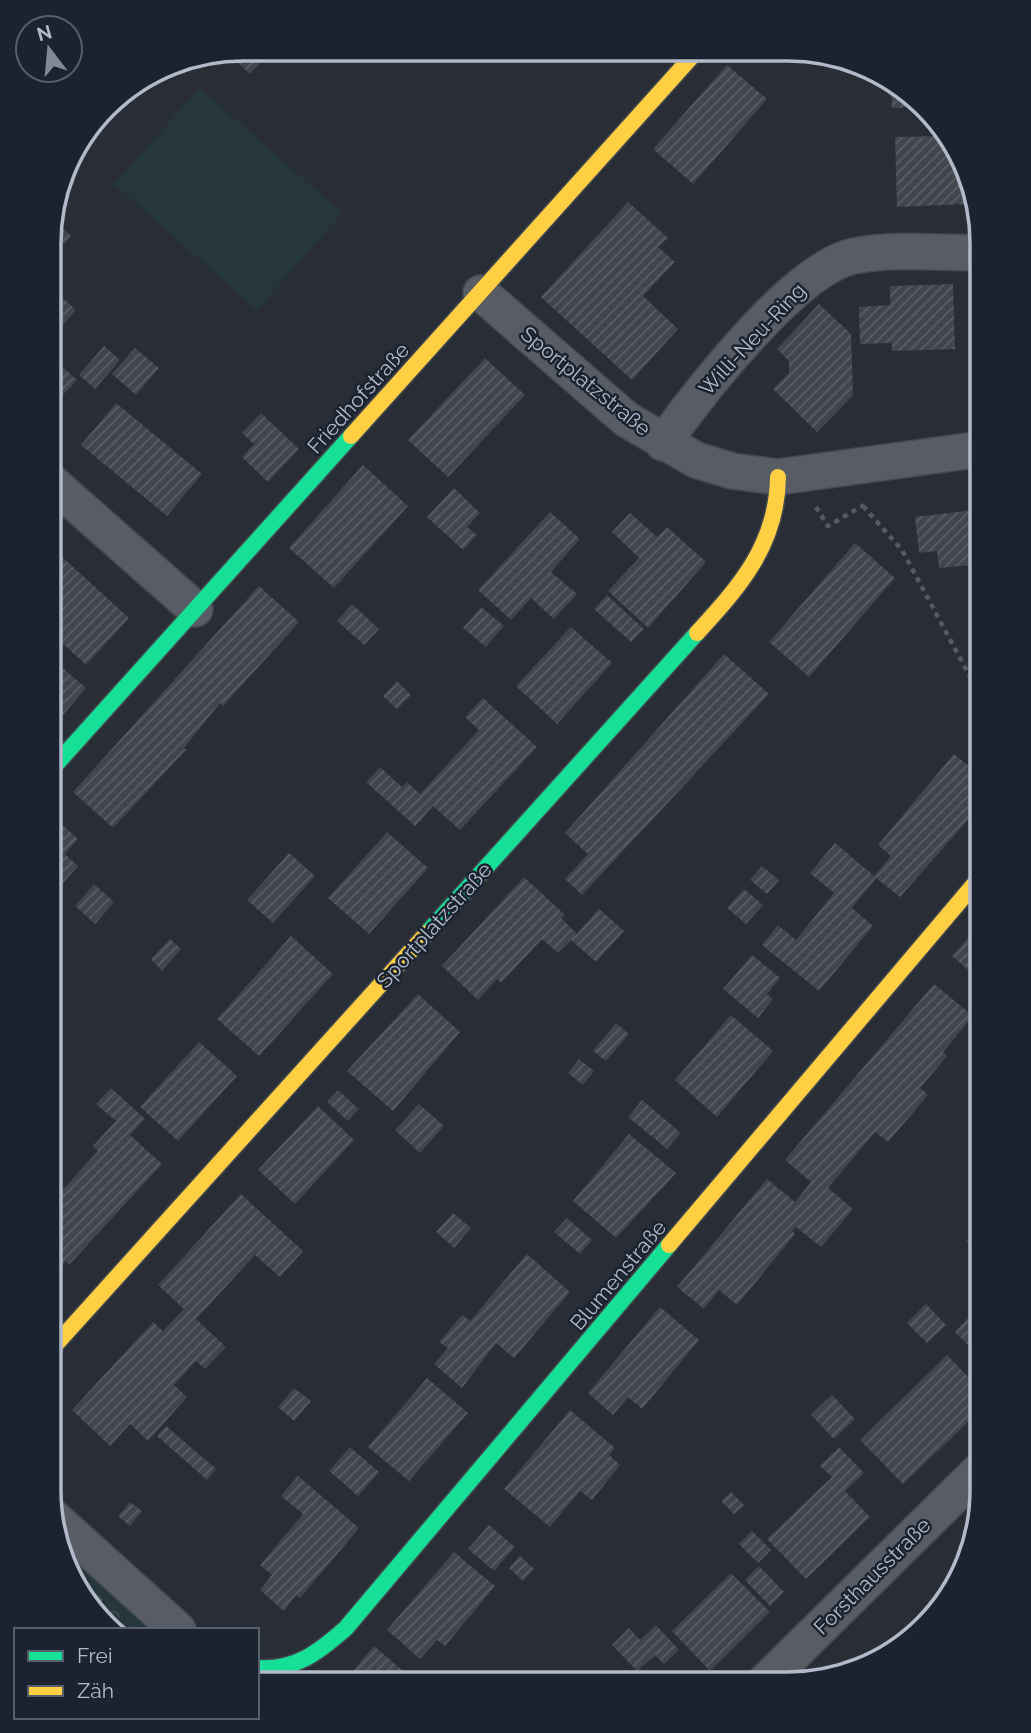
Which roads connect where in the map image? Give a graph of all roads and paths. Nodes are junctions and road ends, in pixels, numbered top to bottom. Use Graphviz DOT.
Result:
graph roads {
  1 [pos="688,61"];
  2 [pos="970,253"];
  3 [pos="481,293"];
  4 [pos="663,443"];
  5 [pos="970,451"];
  6 [pos="778,477"];
  7 [pos="61,491"];
  8 [pos="863,506"];
  9 [pos="195,609"];
  10 [pos="970,676"];
  11 [pos="61,759"];
  12 [pos="969,889"];
  13 [pos="61,1339"];
  14 [pos="969,1481"];
  15 [pos="66,1529"];
  16 [pos="176,1628"];
  17 [pos="261,1669"];
  18 [pos="775,1672"];
  1 -- 3 [label="street, Friedhofstraße"];
  2 -- 4 [label="street, Willi-Neu-Ring"];
  3 -- 4 [label="street, Sportplatzstraße"];
  3 -- 9 [label="street, Friedhofstraße"];
  4 -- 6 [label="street, Sportplatzstraße"];
  5 -- 6 [label="street, Sportplatzstraße"];
  6 -- 13 [label="street, Sportplatzstraße"];
  7 -- 9 [label="street"];
  8 -- 10 [label="path"];
  9 -- 11 [label="street, Friedhofstraße"];
  12 -- 17 [label="street, Blumenstraße"];
  14 -- 18 [label="street, Forsthausstraße"];
  15 -- 16 [label="street"];
}
